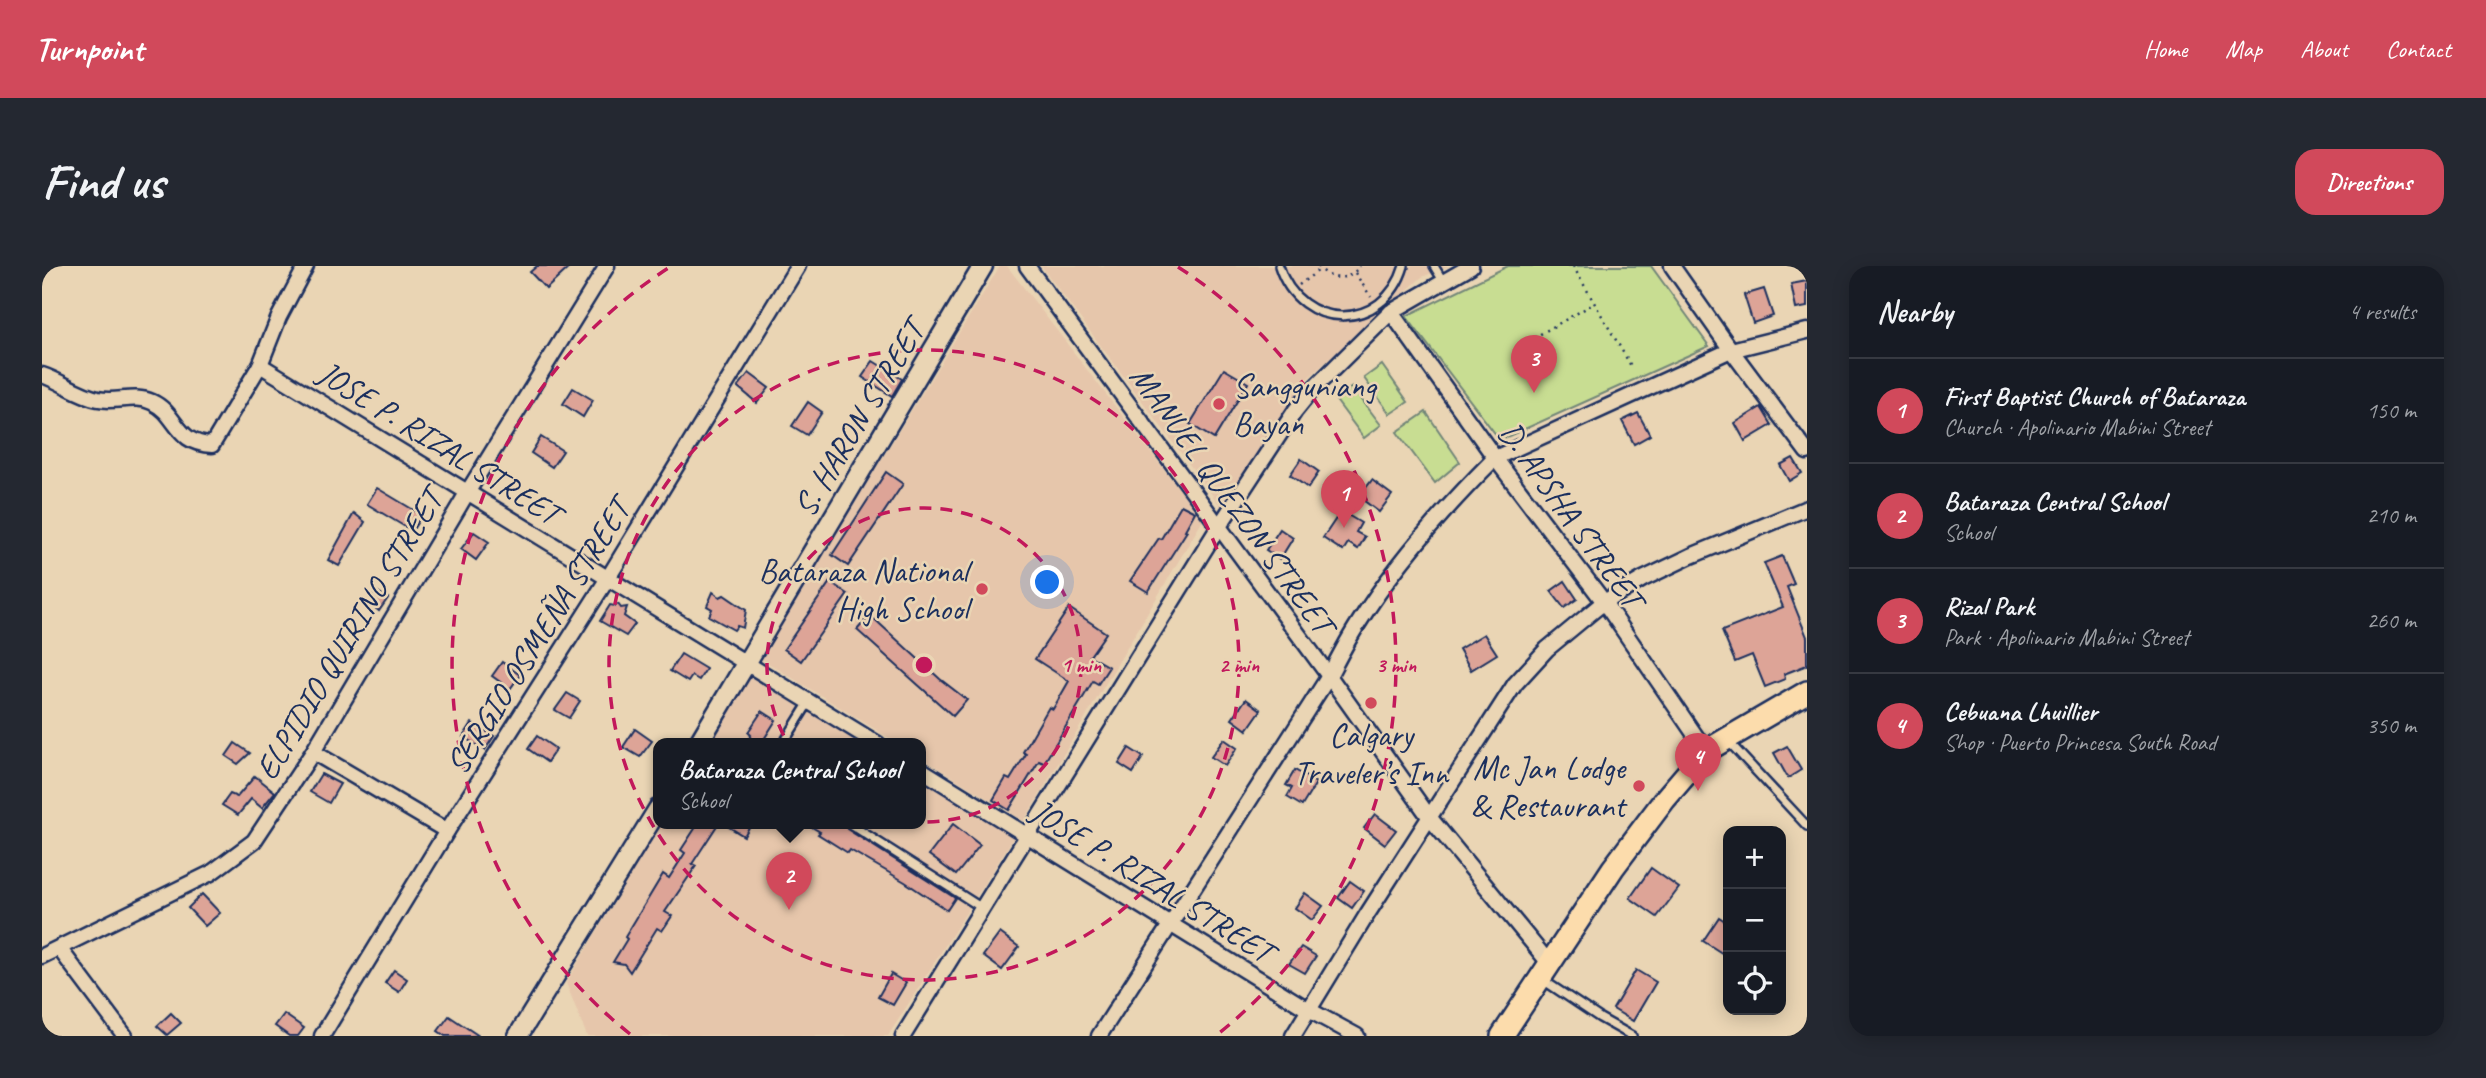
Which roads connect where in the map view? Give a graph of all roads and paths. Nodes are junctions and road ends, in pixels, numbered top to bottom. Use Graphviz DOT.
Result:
graph roads {
  1 [pos="306,266"];
  2 [pos="607,266"];
  3 [pos="798,266"];
  4 [pos="983,266"];
  5 [pos="1027,266"];
  6 [pos="1279,266"];
  7 [pos="1360,266"];
  8 [pos="1404,266"];
  9 [pos="1434,266"];
  10 [pos="1471,266"];
  11 [pos="1573,266"];
  12 [pos="1672,266"];
  13 [pos="1319,268"];
  14 [pos="1354,272"];
  15 [pos="1443,281"];
  16 [pos="1291,291"];
  17 [pos="1595,303"];
  18 [pos="1383,307"];
  19 [pos="1807,331"];
  20 [pos="1528,341"];
  21 [pos="1731,350"];
  22 [pos="260,365"];
  23 [pos="1631,366"];
  24 [pos="42,375"];
  25 [pos="1807,452"];
  26 [pos="1495,458"];
  27 [pos="467,493"];
  28 [pos="1807,508"];
  29 [pos="1218,528"];
  30 [pos="608,578"];
  31 [pos="1604,602"];
  32 [pos="747,665"];
  33 [pos="1329,676"];
  34 [pos="1807,691"];
  35 [pos="809,702"];
  36 [pos="702,738"];
  37 [pos="787,738"];
  38 [pos="868,738"];
  39 [pos="1726,739"];
  40 [pos="1706,751"];
  41 [pos="313,752"];
  42 [pos="926,773"];
  43 [pos="653,817"];
  44 [pos="1430,818"];
  45 [pos="1807,825"];
  46 [pos="857,829"];
  47 [pos="447,831"];
  48 [pos="1028,834"];
  49 [pos="982,908"];
  50 [pos="1170,922"];
  51 [pos="59,948"];
  52 [pos="42,956"];
  53 [pos="1544,971"];
  54 [pos="1309,1010"];
  55 [pos="125,1036"];
  56 [pos="322,1036"];
  57 [pos="518,1036"];
  58 [pos="903,1036"];
  59 [pos="1099,1036"];
  60 [pos="1293,1036"];
  61 [pos="1357,1036"];
  62 [pos="1502,1036"];
  63 [pos="1632,1036"];
  1 -- 22 [label="street"];
  2 -- 27 [label="street, ELPIDIO QUIRINO STREET"];
  3 -- 30 [label="street, SERGIO OSMEÑA STREET"];
  4 -- 32 [label="street, S. HARON STREET"];
  5 -- 29 [label="street, MANUEL QUEZON STREET"];
  6 -- 16 [label="lane"];
  7 -- 14 [label="path"];
  8 -- 18 [label="lane"];
  9 -- 15 [label="lane"];
  10 -- 15 [label="street"];
  11 -- 17 [label="path"];
  12 -- 21 [label="street"];
  13 -- 14 [label="path"];
  13 -- 16 [label="path"];
  14 -- 18 [label="path"];
  15 -- 18 [label="street"];
  16 -- 18 [label="lane"];
  17 -- 20 [label="path"];
  17 -- 23 [label="path"];
  18 -- 26 [label="street, D. APSHA STREET"];
  18 -- 29 [label="street"];
  19 -- 21 [label="street"];
  21 -- 25 [label="street"];
  21 -- 26 [label="street"];
  22 -- 24 [label="street"];
  22 -- 27 [label="street, JOSE P. RIZAL STREET"];
  26 -- 31 [label="street, D. APSHA STREET"];
  26 -- 33 [label="street"];
  27 -- 30 [label="street, JOSE P. RIZAL STREET"];
  27 -- 41 [label="street, ELPIDIO QUIRINO STREET"];
  28 -- 31 [label="street"];
  29 -- 33 [label="street, MANUEL QUEZON STREET"];
  29 -- 48 [label="street"];
  30 -- 32 [label="street, JOSE P. RIZAL STREET"];
  30 -- 47 [label="street, SERGIO OSMEÑA STREET"];
  31 -- 40 [label="street, D. APSHA STREET"];
  31 -- 44 [label="street"];
  32 -- 35 [label="street, JOSE P. RIZAL STREET"];
  32 -- 36 [label="street, S. HARON STREET"];
  33 -- 44 [label="street, MANUEL QUEZON STREET"];
  33 -- 50 [label="street"];
  34 -- 39 [label="main road"];
  35 -- 37 [label="lane"];
  35 -- 38 [label="street, JOSE P. RIZAL STREET"];
  39 -- 40 [label="main road"];
  39 -- 45 [label="lane"];
  40 -- 53 [label="main road"];
  41 -- 47 [label="street"];
  41 -- 51 [label="street, ELPIDIO QUIRINO STREET"];
  42 -- 48 [label="street, JOSE P. RIZAL STREET"];
  43 -- 57 [label="street"];
  44 -- 53 [label="street, MANUEL QUEZON STREET"];
  44 -- 54 [label="street"];
  46 -- 49 [label="lane"];
  47 -- 56 [label="street, SERGIO OSMEÑA STREET"];
  48 -- 49 [label="street"];
  48 -- 50 [label="street, JOSE P. RIZAL STREET"];
  49 -- 58 [label="street"];
  50 -- 54 [label="street, JOSE P. RIZAL STREET"];
  50 -- 59 [label="street"];
  51 -- 52 [label="street, ELPIDIO QUIRINO STREET"];
  51 -- 55 [label="street"];
  53 -- 62 [label="main road"];
  53 -- 63 [label="lane"];
  54 -- 60 [label="street"];
  54 -- 61 [label="street, JOSE P. RIZAL STREET"];
}
